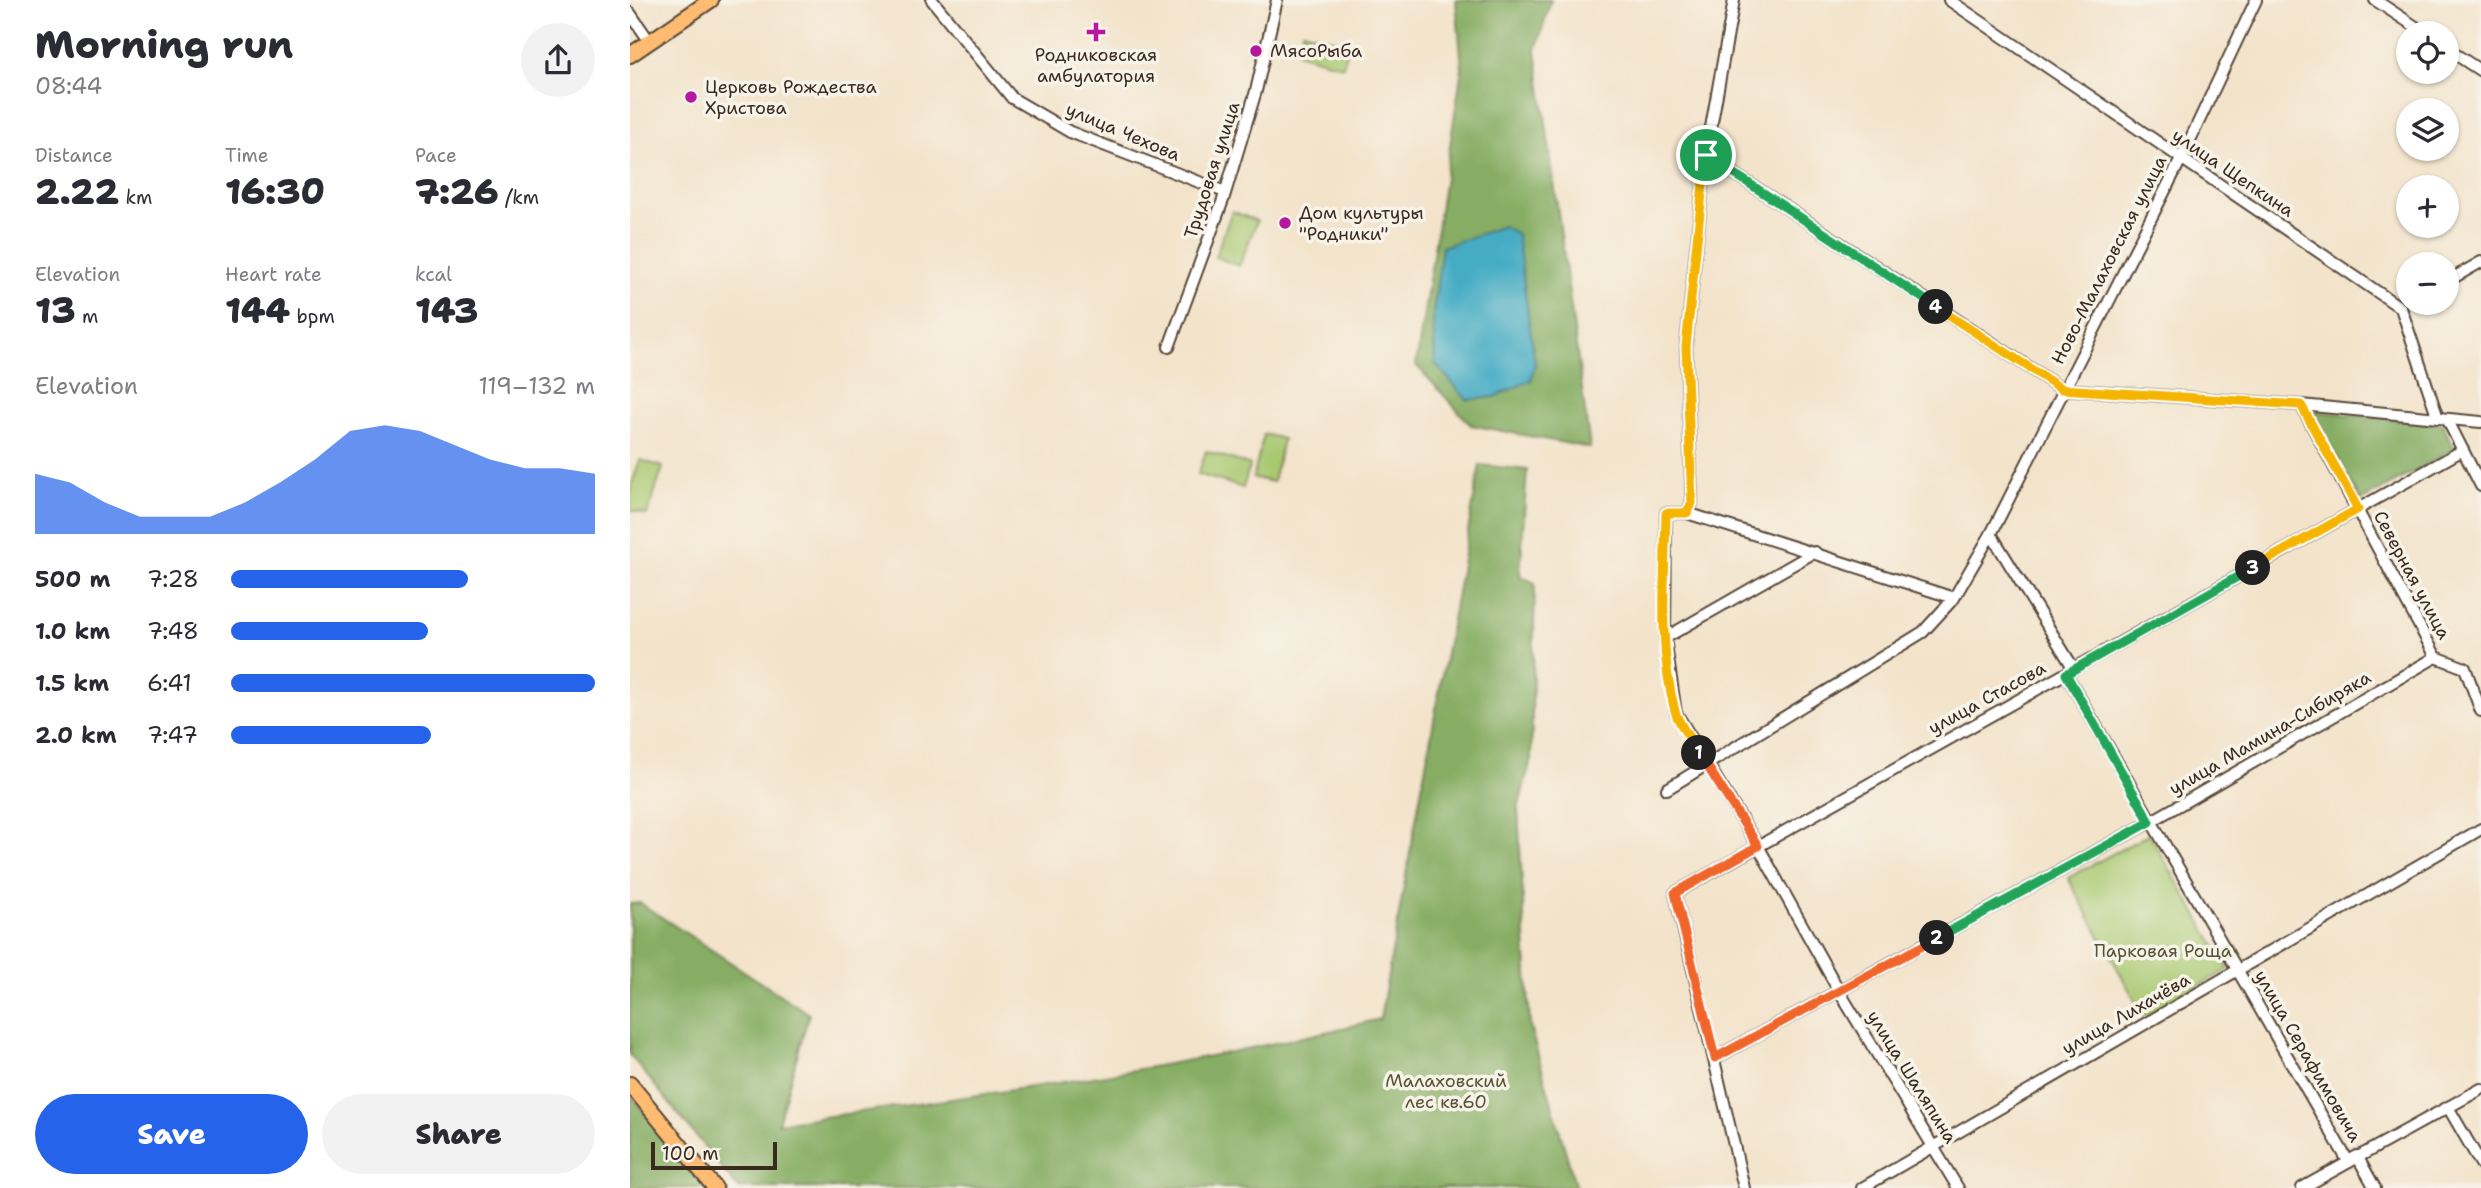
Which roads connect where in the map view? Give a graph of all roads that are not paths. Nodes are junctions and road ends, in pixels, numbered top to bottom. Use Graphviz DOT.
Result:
graph roads {
  1 [pos="711,0"];
  2 [pos="932,0"];
  3 [pos="1277,0"];
  4 [pos="1734,0"];
  5 [pos="1949,0"];
  6 [pos="2256,0"];
  7 [pos="2375,0"];
  8 [pos="630,13"];
  9 [pos="2407,21"];
  10 [pos="650,42"];
  11 [pos="630,55"];
  12 [pos="2459,57"];
  13 [pos="2481,71"];
  14 [pos="1706,155"];
  15 [pos="2181,159"];
  16 [pos="1225,192"];
  17 [pos="2481,262"];
  18 [pos="2459,275"];
  19 [pos="2396,299"];
  20 [pos="2409,315"];
  21 [pos="1168,347"];
  22 [pos="2062,389"];
  23 [pos="2301,405"];
  24 [pos="2442,419"];
  25 [pos="2481,422"];
  26 [pos="2463,450"];
  27 [pos="2481,486"];
  28 [pos="2358,509"];
  29 [pos="1687,513"];
  30 [pos="1990,534"];
  31 [pos="1815,552"];
  32 [pos="1954,598"];
  33 [pos="1665,638"];
  34 [pos="2436,657"];
  35 [pos="2070,672"];
  36 [pos="2481,711"];
  37 [pos="1707,766"];
  38 [pos="1667,789"];
  39 [pos="2150,822"];
  40 [pos="2481,829"];
  41 [pos="1758,846"];
  42 [pos="2237,969"];
  43 [pos="1839,991"];
  44 [pos="1715,1058"];
  45 [pos="630,1084"];
  46 [pos="2481,1088"];
  47 [pos="2448,1107"];
  48 [pos="1934,1147"];
  49 [pos="2353,1159"];
  50 [pos="2481,1164"];
  51 [pos="715,1188"];
  52 [pos="1744,1188"];
  53 [pos="1862,1188"];
  54 [pos="1958,1188"];
  55 [pos="2302,1188"];
  56 [pos="2375,1188"];
  1 -- 10 [label="main road"];
  2 -- 16 [label="street, улица Чехова"];
  3 -- 16 [label="street, Трудовая улица"];
  4 -- 14 [label="street"];
  5 -- 15 [label="street, улица Щепкина"];
  6 -- 15 [label="street, Ново-Малаховская улица"];
  7 -- 9 [label="street"];
  8 -- 10 [label="street"];
  10 -- 11 [label="main road"];
  12 -- 13 [label="street"];
  14 -- 22 [label="street"];
  14 -- 29 [label="street"];
  15 -- 19 [label="street, улица Щепкина"];
  15 -- 22 [label="street, Ново-Малаховская улица"];
  16 -- 21 [label="street, Трудовая улица"];
  17 -- 18 [label="street"];
  20 -- 24 [label="street, улица Щепкина"];
  22 -- 23 [label="street"];
  22 -- 30 [label="street, Ново-Малаховская улица"];
  23 -- 24 [label="street"];
  23 -- 28 [label="street, Северная улица"];
  24 -- 25 [label="street"];
  24 -- 26 [label="street, улица Щепкина"];
  26 -- 27 [label="street, улица Щепкина"];
  26 -- 28 [label="street, улица Стасова"];
  28 -- 34 [label="street, Северная улица"];
  28 -- 35 [label="street, улица Стасова"];
  29 -- 31 [label="street"];
  29 -- 33 [label="street, улица Шаляпина"];
  30 -- 32 [label="street, Ново-Малаховская улица"];
  30 -- 35 [label="street, улица Серафимовича"];
  31 -- 32 [label="street"];
  31 -- 33 [label="street"];
  32 -- 37 [label="street, Ново-Малаховская улица"];
  33 -- 37 [label="street, улица Шаляпина"];
  34 -- 36 [label="street, Северная улица"];
  34 -- 39 [label="street, улица Мамина-Сибиряка"];
  35 -- 39 [label="street, улица Серафимовича"];
  35 -- 41 [label="street, улица Стасова"];
  37 -- 38 [label="street, Ново-Малаховская улица"];
  37 -- 41 [label="street, улица Шаляпина"];
  39 -- 42 [label="street, улица Серафимовича"];
  39 -- 43 [label="street, улица Мамина-Сибиряка"];
  40 -- 42 [label="street, улица Лихачёва"];
  41 -- 43 [label="street, улица Шаляпина"];
  41 -- 44 [label="street, улица Стасова"];
  42 -- 48 [label="street, улица Лихачёва"];
  42 -- 49 [label="street, улица Серафимовича"];
  43 -- 44 [label="street, улица Мамина-Сибиряка"];
  43 -- 48 [label="street, улица Шаляпина"];
  44 -- 52 [label="street"];
  45 -- 51 [label="main road"];
  46 -- 47 [label="street"];
  47 -- 49 [label="street"];
  47 -- 50 [label="street"];
  48 -- 53 [label="street, улица Лихачёва"];
  48 -- 54 [label="street, улица Шаляпина"];
  49 -- 55 [label="street"];
  49 -- 56 [label="street, улица Серафимовича"];
}
